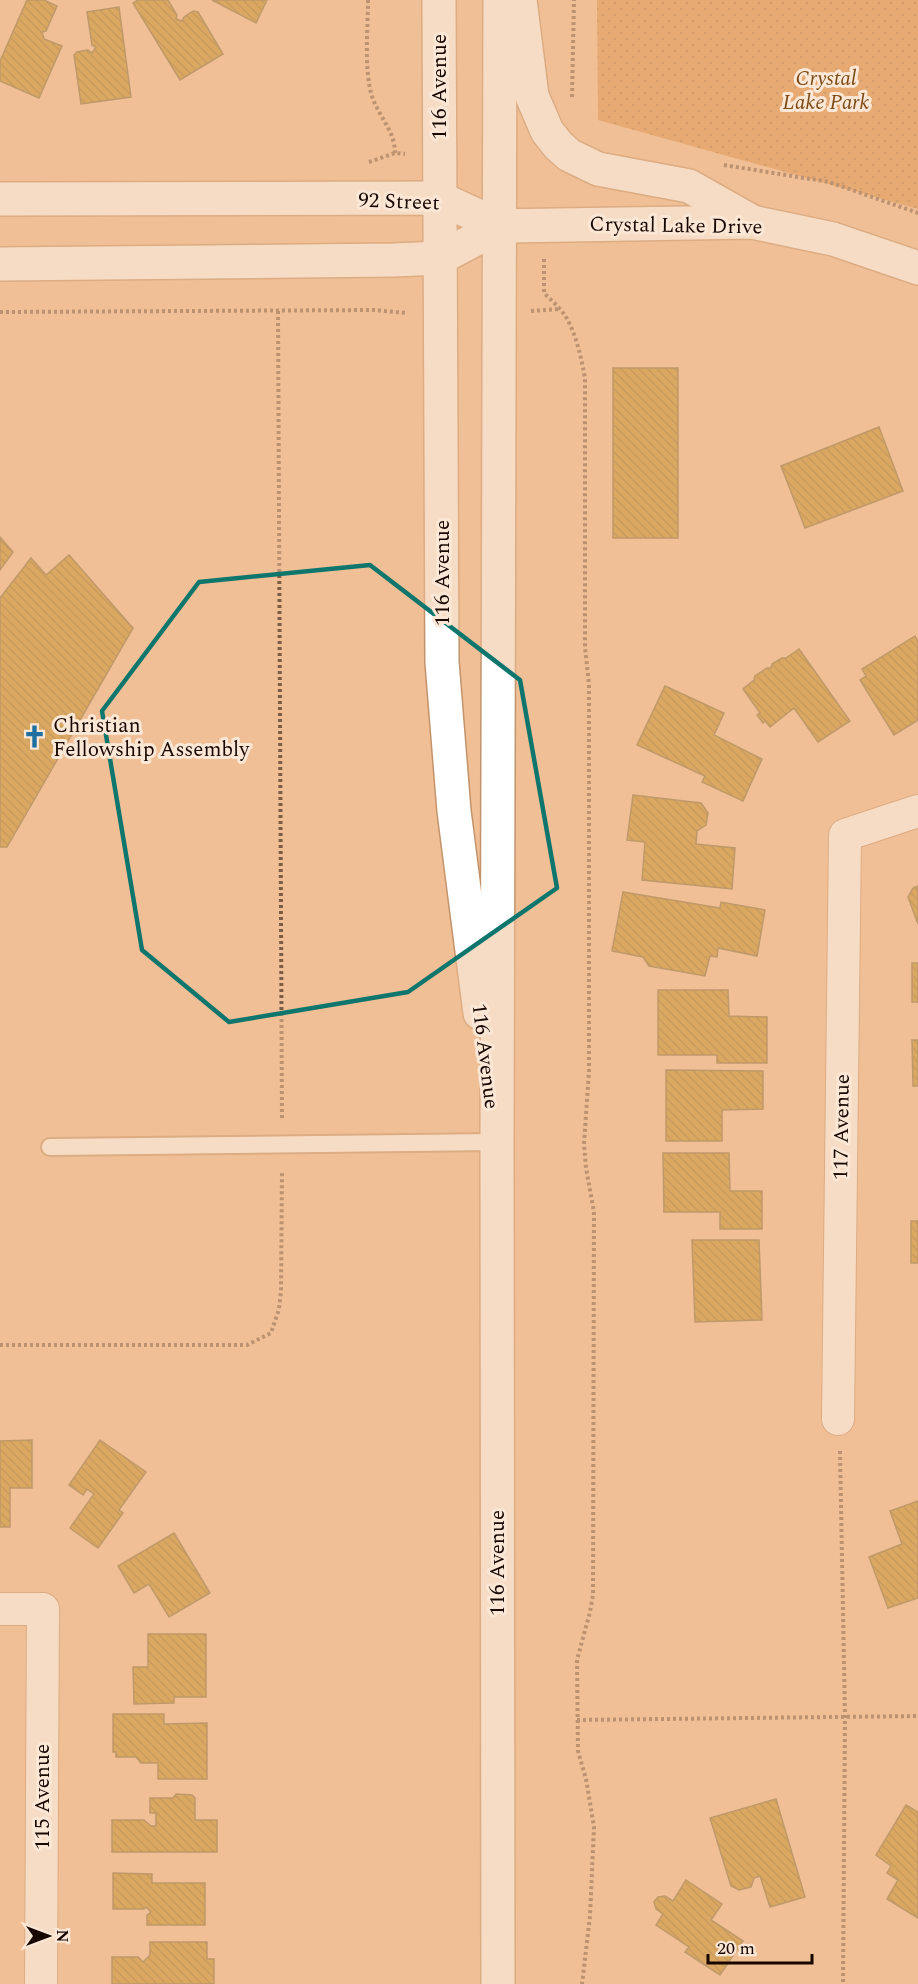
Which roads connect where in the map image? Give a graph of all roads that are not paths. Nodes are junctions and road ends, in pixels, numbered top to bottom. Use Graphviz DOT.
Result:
graph roads {
  1 [pos="439,0"];
  2 [pos="500,0"];
  3 [pos="520,0"];
  4 [pos="440,198"];
  5 [pos="0,199"];
  6 [pos="752,222"];
  7 [pos="500,226"];
  8 [pos="440,258"];
  9 [pos="0,264"];
  10 [pos="918,268"];
  11 [pos="918,811"];
  12 [pos="497,1142"];
  13 [pos="50,1147"];
  14 [pos="838,1419"];
  15 [pos="0,1610"];
  16 [pos="41,1984"];
  17 [pos="498,1984"];
  1 -- 4 [label="main road, 116 Avenue"];
  2 -- 7 [label="main road, 116 Avenue"];
  3 -- 6 [label="main road"];
  4 -- 5 [label="main road, 92 Street"];
  4 -- 7 [label="main road, 92 Street"];
  4 -- 8 [label="main road, 116 Avenue"];
  6 -- 7 [label="main road, Crystal Lake Drive"];
  6 -- 10 [label="main road, Crystal Lake Drive"];
  7 -- 8 [label="main road"];
  7 -- 12 [label="main road, 116 Avenue"];
  8 -- 9 [label="main road"];
  8 -- 12 [label="main road, 116 Avenue"];
  11 -- 14 [label="street, 117 Avenue"];
  12 -- 13 [label="lane"];
  12 -- 17 [label="main road, 116 Avenue"];
  15 -- 16 [label="street, 115 Avenue"];
}
